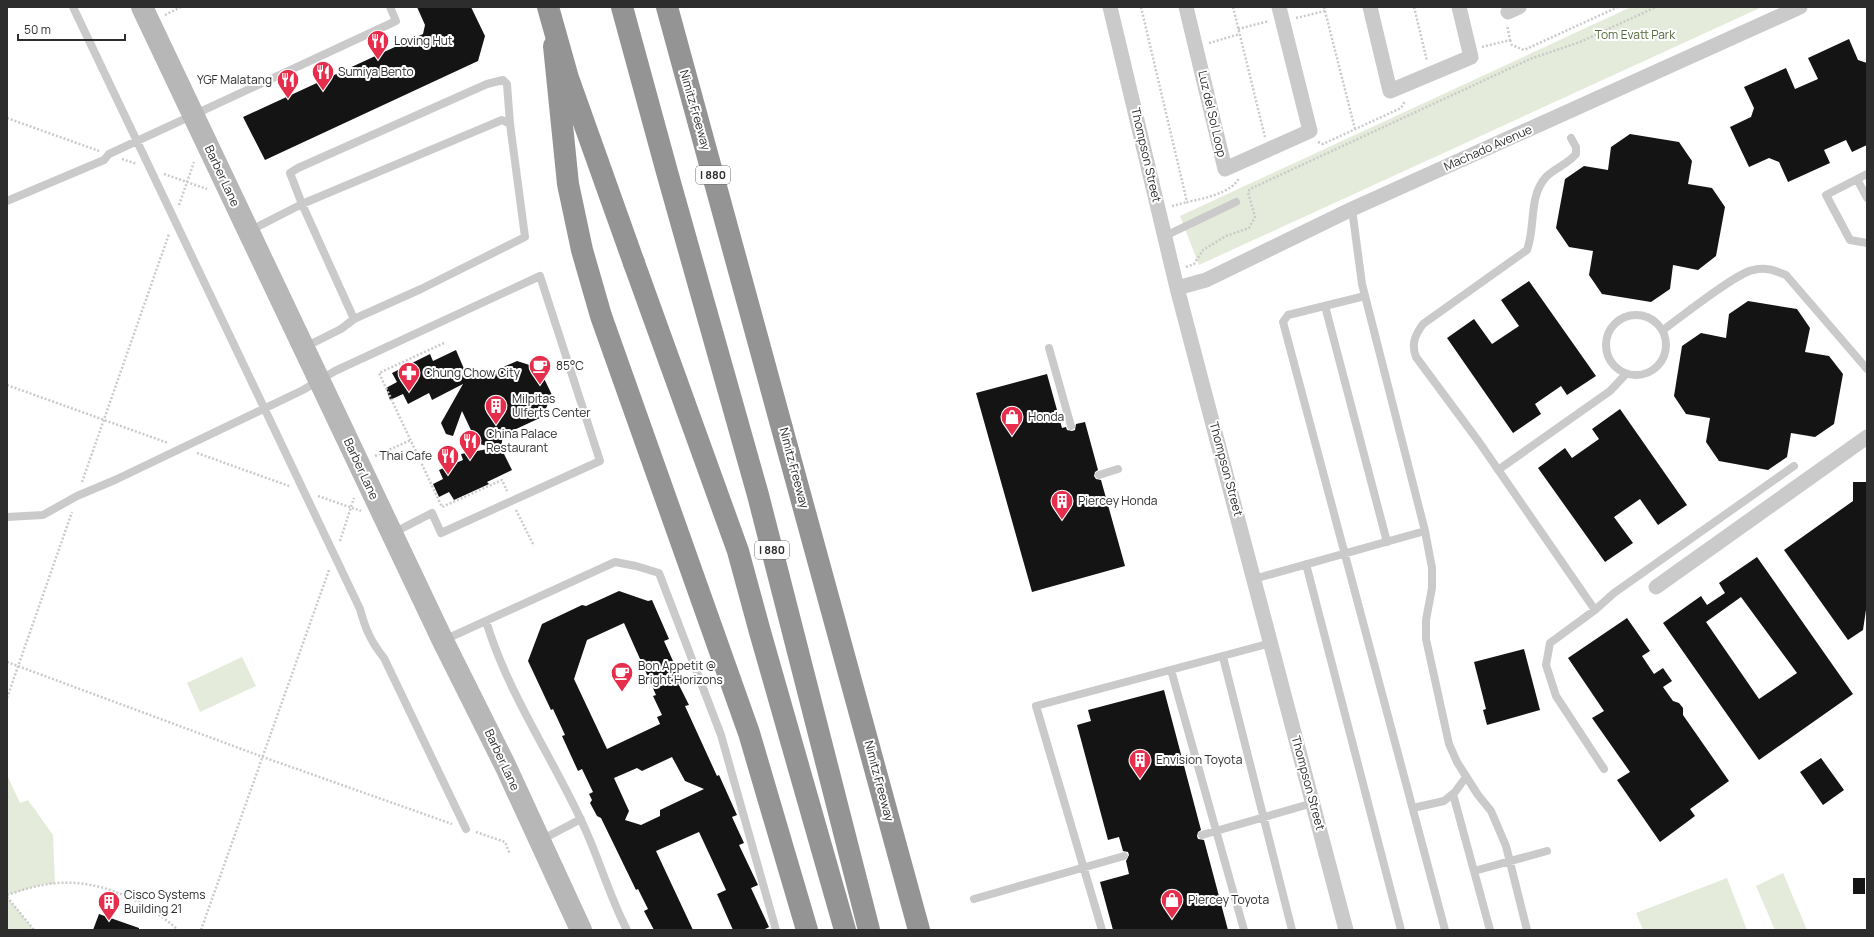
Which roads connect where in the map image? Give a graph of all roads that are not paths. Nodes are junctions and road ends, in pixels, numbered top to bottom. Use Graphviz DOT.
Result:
graph roads {
  1 [pos="73,7"];
  2 [pos="142,7"];
  3 [pos="390,7"];
  4 [pos="550,7"];
  5 [pos="622,7"];
  6 [pos="667,7"];
  7 [pos="1110,7"];
  8 [pos="1186,7"];
  9 [pos="1370,7"];
  10 [pos="1459,7"];
  11 [pos="1800,7"];
  12 [pos="1281,16"];
  13 [pos="194,116"];
  14 [pos="510,124"];
  15 [pos="1571,138"];
  16 [pos="137,141"];
  17 [pos="1867,174"];
  18 [pos="1857,179"];
  19 [pos="1867,198"];
  20 [pos="7,201"];
  21 [pos="1236,202"];
  22 [pos="302,204"];
  23 [pos="1352,209"];
  24 [pos="248,231"];
  25 [pos="1165,236"];
  26 [pos="1867,243"];
  27 [pos="1177,288"];
  28 [pos="1364,296"];
  29 [pos="1325,306"];
  30 [pos="354,319"];
  31 [pos="1663,330"];
  32 [pos="303,347"];
  33 [pos="1049,348"];
  34 [pos="1867,369"];
  35 [pos="1626,374"];
  36 [pos="319,380"];
  37 [pos="264,409"];
  38 [pos="1071,426"];
  39 [pos="1867,437"];
  40 [pos="1794,466"];
  41 [pos="1118,469"];
  42 [pos="1498,470"];
  43 [pos="1099,475"];
  44 [pos="7,517"];
  45 [pos="1425,531"];
  46 [pos="392,533"];
  47 [pos="1387,542"];
  48 [pos="1344,554"];
  49 [pos="1306,564"];
  50 [pos="1254,579"];
  51 [pos="1656,587"];
  52 [pos="1595,610"];
  53 [pos="486,621"];
  54 [pos="443,641"];
  55 [pos="1271,644"];
  56 [pos="1223,657"];
  57 [pos="1171,670"];
  58 [pos="1604,769"];
  59 [pos="1466,777"];
  60 [pos="1453,794"];
  61 [pos="1313,803"];
  62 [pos="1412,808"];
  63 [pos="1264,818"];
  64 [pos="581,819"];
  65 [pos="466,829"];
  66 [pos="1217,831"];
  67 [pos="1202,835"];
  68 [pos="539,841"];
  69 [pos="1547,851"];
  70 [pos="1124,856"];
  71 [pos="1510,862"];
  72 [pos="1083,867"];
  73 [pos="1474,871"];
  74 [pos="974,899"];
  75 [pos="581,930"];
  76 [pos="627,930"];
  77 [pos="776,930"];
  78 [pos="807,930"];
  79 [pos="845,930"];
  80 [pos="869,930"];
  81 [pos="919,930"];
  82 [pos="1102,930"];
  83 [pos="1244,930"];
  84 [pos="1292,930"];
  85 [pos="1346,930"];
  86 [pos="1401,930"];
  87 [pos="1445,930"];
  88 [pos="1490,930"];
  89 [pos="1527,930"];
  1 -- 16 [label="lane"];
  2 -- 13 [label="street, Barber Lane"];
  3 -- 13 [label="lane"];
  4 -- 78 [label="highway"];
  4 -- 79 [label="highway, bridge"];
  5 -- 80 [label="highway, I 880"];
  6 -- 81 [label="highway, Nimitz Freeway / I 880"];
  7 -- 25 [label="street, Thompson Street"];
  8 -- 12 [label="street, Luz del Sol Loop"];
  9 -- 10 [label="street"];
  11 -- 23 [label="street, Machado Avenue"];
  13 -- 16 [label="lane"];
  13 -- 24 [label="street, Barber Lane"];
  14 -- 22 [label="lane"];
  14 -- 22 [label="lane"];
  14 -- 30 [label="lane"];
  15 -- 42 [label="lane"];
  16 -- 20 [label="lane"];
  16 -- 37 [label="lane"];
  17 -- 18 [label="lane"];
  18 -- 19 [label="lane"];
  18 -- 26 [label="lane"];
  21 -- 25 [label="lane"];
  22 -- 24 [label="lane"];
  22 -- 30 [label="lane"];
  23 -- 27 [label="street, Machado Avenue"];
  23 -- 28 [label="lane"];
  24 -- 32 [label="street, Barber Lane"];
  25 -- 27 [label="street, Thompson Street"];
  27 -- 50 [label="street, Thompson Street"];
  28 -- 29 [label="lane"];
  28 -- 45 [label="lane"];
  29 -- 47 [label="lane"];
  29 -- 48 [label="lane"];
  30 -- 32 [label="lane"];
  31 -- 34 [label="lane"];
  31 -- 35 [label="lane"];
  31 -- 35 [label="lane"];
  32 -- 36 [label="street, Barber Lane"];
  33 -- 38 [label="lane"];
  35 -- 42 [label="lane"];
  36 -- 37 [label="lane"];
  36 -- 46 [label="street, Barber Lane"];
  36 -- 46 [label="lane"];
  37 -- 44 [label="lane"];
  37 -- 65 [label="lane"];
  39 -- 51 [label="street"];
  40 -- 52 [label="lane"];
  41 -- 43 [label="lane"];
  42 -- 52 [label="lane"];
  45 -- 47 [label="lane"];
  45 -- 59 [label="lane"];
  46 -- 54 [label="street, Barber Lane"];
  47 -- 48 [label="lane"];
  48 -- 49 [label="lane"];
  48 -- 62 [label="lane"];
  49 -- 50 [label="lane"];
  49 -- 86 [label="lane"];
  50 -- 55 [label="street, Thompson Street"];
  52 -- 58 [label="lane"];
  53 -- 54 [label="lane"];
  53 -- 64 [label="lane"];
  53 -- 77 [label="lane"];
  54 -- 68 [label="street, Barber Lane"];
  55 -- 56 [label="lane"];
  55 -- 61 [label="street, Thompson Street"];
  56 -- 57 [label="lane"];
  56 -- 63 [label="lane"];
  57 -- 66 [label="lane"];
  57 -- 72 [label="lane"];
  59 -- 60 [label="lane"];
  59 -- 71 [label="lane"];
  60 -- 62 [label="lane"];
  60 -- 73 [label="lane"];
  61 -- 63 [label="lane"];
  61 -- 85 [label="street, Thompson Street"];
  62 -- 87 [label="lane"];
  63 -- 66 [label="lane"];
  63 -- 84 [label="lane"];
  64 -- 68 [label="lane"];
  64 -- 76 [label="lane"];
  66 -- 67 [label="lane"];
  66 -- 83 [label="lane"];
  68 -- 75 [label="street, Barber Lane"];
  69 -- 71 [label="lane"];
  70 -- 72 [label="lane"];
  71 -- 73 [label="lane"];
  71 -- 89 [label="lane"];
  72 -- 74 [label="lane"];
  72 -- 82 [label="lane"];
  73 -- 88 [label="lane"];
}
